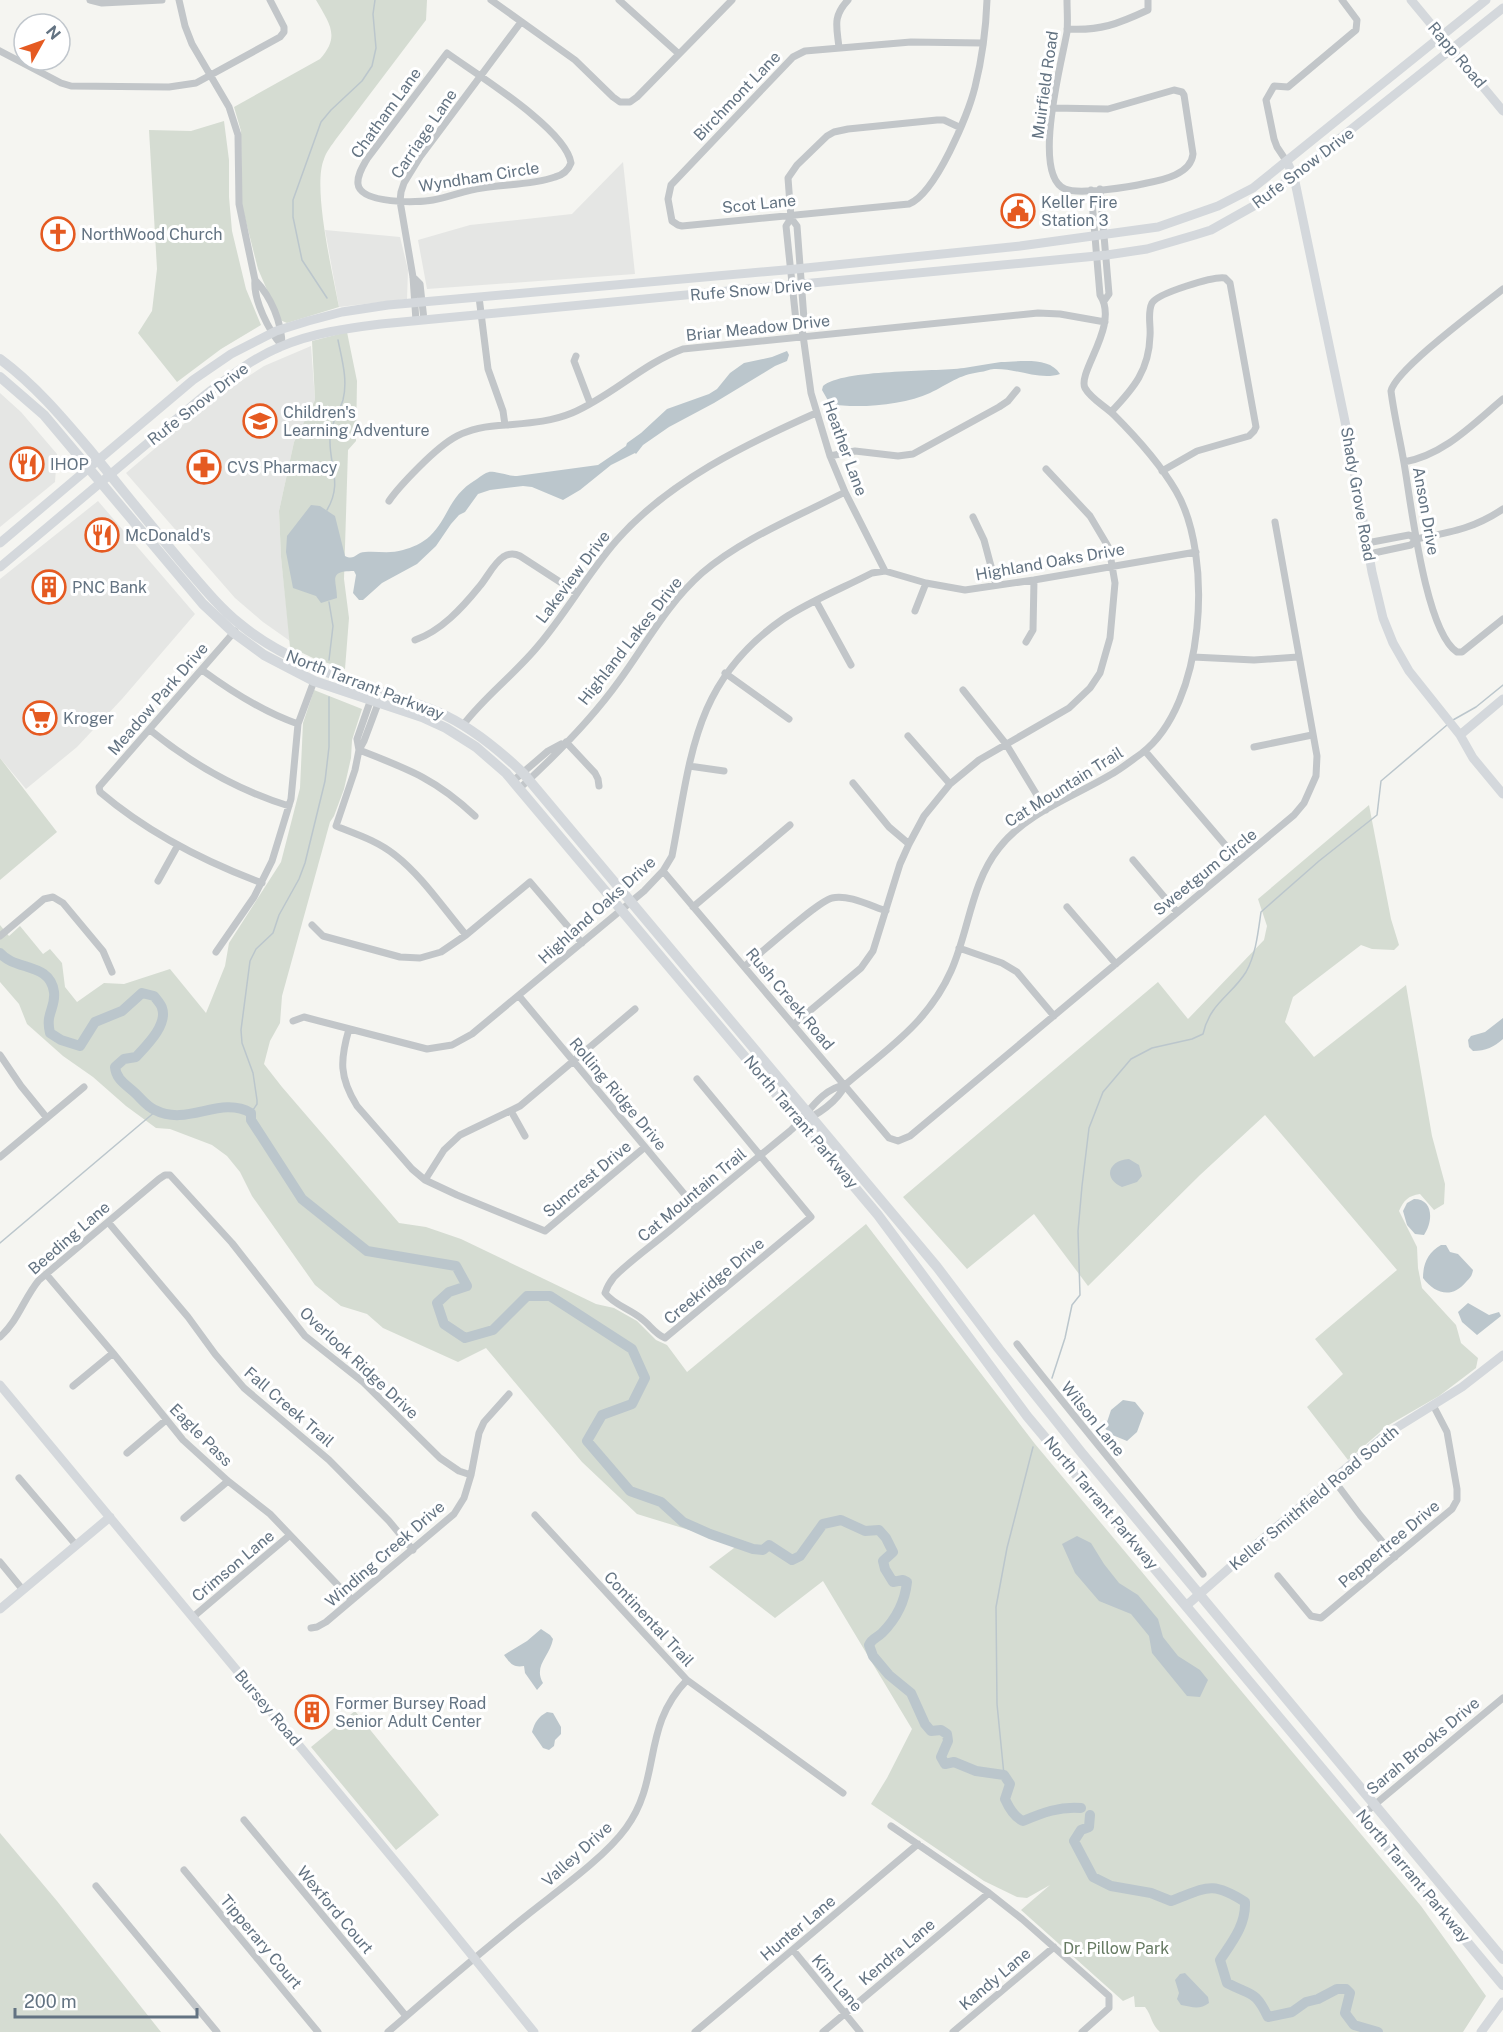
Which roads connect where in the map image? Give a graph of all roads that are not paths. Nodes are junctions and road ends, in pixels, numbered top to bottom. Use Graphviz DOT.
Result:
graph roads {
  1 [pos="90,0"];
  2 [pos="162,0"];
  3 [pos="179,0"];
  4 [pos="270,0"];
  5 [pos="491,0"];
  6 [pos="619,0"];
  7 [pos="730,0"];
  8 [pos="848,0"];
  9 [pos="987,0"];
  10 [pos="1067,0"];
  11 [pos="1148,0"];
  12 [pos="1342,0"];
  13 [pos="1411,0"];
  14 [pos="1486,0"];
  15 [pos="1503,8"];
  16 [pos="521,22"];
  17 [pos="1067,29"];
  18 [pos="1442,37"];
  19 [pos="982,42"];
  20 [pos="839,48"];
  21 [pos="1452,50"];
  22 [pos="0,51"];
  23 [pos="679,54"];
  24 [pos="211,75"];
  25 [pos="480,77"];
  26 [pos="1053,108"];
  27 [pos="1503,111"];
  28 [pos="959,127"];
  29 [pos="1287,162"];
  30 [pos="1294,177"];
  31 [pos="1100,189"];
  32 [pos="1091,190"];
  33 [pos="400,201"];
  34 [pos="791,217"];
  35 [pos="674,223"];
  36 [pos="1100,235"];
  37 [pos="1102,256"];
  38 [pos="796,269"];
  39 [pos="255,280"];
  40 [pos="797,286"];
  41 [pos="586,288"];
  42 [pos="1503,289"];
  43 [pos="479,297"];
  44 [pos="419,303"];
  45 [pos="587,305"];
  46 [pos="483,316"];
  47 [pos="420,321"];
  48 [pos="1105,322"];
  49 [pos="282,330"];
  50 [pos="802,332"];
  51 [pos="272,334"];
  52 [pos="282,346"];
  53 [pos="576,356"];
  54 [pos="0,359"];
  55 [pos="0,377"];
  56 [pos="1017,390"];
  57 [pos="1503,399"];
  58 [pos="590,403"];
  59 [pos="1111,412"];
  60 [pos="816,413"];
  61 [pos="505,424"];
  62 [pos="830,456"];
  63 [pos="99,461"];
  64 [pos="1404,462"];
  65 [pos="90,469"];
  66 [pos="1046,469"];
  67 [pos="1162,471"];
  68 [pos="110,475"];
  69 [pos="101,483"];
  70 [pos="845,492"];
  71 [pos="389,501"];
  72 [pos="1503,509"];
  73 [pos="973,517"];
  74 [pos="1275,522"];
  75 [pos="1416,539"];
  76 [pos="0,543"];
  77 [pos="1367,543"];
  78 [pos="171,549"];
  79 [pos="1196,552"];
  80 [pos="1369,554"];
  81 [pos="162,556"];
  82 [pos="1113,566"];
  83 [pos="0,567"];
  84 [pos="885,571"];
  85 [pos="1034,580"];
  86 [pos="926,583"];
  87 [pos="996,585"];
  88 [pos="577,593"];
  89 [pos="816,601"];
  90 [pos="915,612"];
  91 [pos="1503,619"];
  92 [pos="237,629"];
  93 [pos="415,640"];
  94 [pos="1026,642"];
  95 [pos="1193,657"];
  96 [pos="1298,657"];
  97 [pos="851,665"];
  98 [pos="202,670"];
  99 [pos="725,674"];
  100 [pos="314,681"];
  101 [pos="963,690"];
  102 [pos="377,695"];
  103 [pos="1503,699"];
  104 [pos="789,719"];
  105 [pos="298,724"];
  106 [pos="463,725"];
  107 [pos="150,730"];
  108 [pos="1457,731"];
  109 [pos="1312,735"];
  110 [pos="908,736"];
  111 [pos="566,742"];
  112 [pos="1006,744"];
  113 [pos="1254,747"];
  114 [pos="359,750"];
  115 [pos="1145,751"];
  116 [pos="689,766"];
  117 [pos="724,771"];
  118 [pos="526,776"];
  119 [pos="853,783"];
  120 [pos="950,784"];
  121 [pos="517,785"];
  122 [pos="599,786"];
  123 [pos="1503,794"];
  124 [pos="288,806"];
  125 [pos="1046,810"];
  126 [pos="475,816"];
  127 [pos="790,825"];
  128 [pos="909,844"];
  129 [pos="178,845"];
  130 [pos="1133,860"];
  131 [pos="1239,861"];
  132 [pos="663,872"];
  133 [pos="158,880"];
  134 [pos="262,883"];
  135 [pos="631,901"];
  136 [pos="693,907"];
  137 [pos="1067,907"];
  138 [pos="622,909"];
  139 [pos="886,911"];
  140 [pos="1177,912"];
  141 [pos="312,925"];
  142 [pos="466,935"];
  143 [pos="0,936"];
  144 [pos="582,943"];
  145 [pos="959,948"];
  146 [pos="216,952"];
  147 [pos="1116,964"];
  148 [pos="745,966"];
  149 [pos="112,972"];
  150 [pos="519,996"];
  151 [pos="635,1009"];
  152 [pos="1054,1016"];
  153 [pos="293,1021"];
  154 [pos="794,1024"];
  155 [pos="349,1029"];
  156 [pos="0,1055"];
  157 [pos="573,1061"];
  158 [pos="697,1079"];
  159 [pos="845,1085"];
  160 [pos="84,1087"];
  161 [pos="511,1111"];
  162 [pos="810,1114"];
  163 [pos="47,1118"];
  164 [pos="801,1121"];
  165 [pos="525,1136"];
  166 [pos="898,1141"];
  167 [pos="645,1147"];
  168 [pos="760,1155"];
  169 [pos="0,1157"];
  170 [pos="170,1174"];
  171 [pos="425,1180"];
  172 [pos="696,1208"];
  173 [pos="108,1222"];
  174 [pos="46,1274"];
  175 [pos="605,1293"];
  176 [pos="0,1337"];
  177 [pos="1017,1344"];
  178 [pos="113,1353"];
  179 [pos="1503,1355"];
  180 [pos="0,1385"];
  181 [pos="73,1386"];
  182 [pos="509,1394"];
  183 [pos="1433,1405"];
  184 [pos="166,1420"];
  185 [pos="127,1453"];
  186 [pos="471,1475"];
  187 [pos="19,1478"];
  188 [pos="1333,1479"];
  189 [pos="228,1481"];
  190 [pos="1149,1509"];
  191 [pos="535,1515"];
  192 [pos="110,1517"];
  193 [pos="184,1518"];
  194 [pos="1137,1519"];
  195 [pos="290,1535"];
  196 [pos="76,1545"];
  197 [pos="413,1550"];
  198 [pos="1395,1557"];
  199 [pos="0,1562"];
  200 [pos="1203,1574"];
  201 [pos="1278,1576"];
  202 [pos="23,1590"];
  203 [pos="1200,1595"];
  204 [pos="352,1600"];
  205 [pos="1187,1605"];
  206 [pos="0,1609"];
  207 [pos="193,1617"];
  208 [pos="310,1628"];
  209 [pos="687,1680"];
  210 [pos="1503,1698"];
  211 [pos="1295,1708"];
  212 [pos="1281,1720"];
  213 [pos="843,1793"];
  214 [pos="1374,1805"];
  215 [pos="1361,1816"];
  216 [pos="244,1820"];
  217 [pos="891,1826"];
  218 [pos="918,1844"];
  219 [pos="184,1870"];
  220 [pos="96,1886"];
  221 [pos="989,1893"];
  222 [pos="1054,1947"];
  223 [pos="793,1950"];
  224 [pos="474,1958"];
  225 [pos="1503,1959"];
  226 [pos="1503,1985"];
  227 [pos="1503,2002"];
  228 [pos="845,2014"];
  229 [pos="406,2016"];
  230 [pos="216,2032"];
  231 [pos="318,2032"];
  232 [pos="388,2032"];
  233 [pos="534,2032"];
  234 [pos="695,2032"];
  235 [pos="823,2032"];
  236 [pos="860,2032"];
  237 [pos="953,2032"];
  238 [pos="1082,2032"];
  239 [pos="1481,2032"];
  1 -- 2 [label="street"];
  3 -- 24 [label="street"];
  4 -- 24 [label="street"];
  5 -- 16 [label="street"];
  6 -- 23 [label="street"];
  7 -- 23 [label="street"];
  8 -- 20 [label="street"];
  9 -- 19 [label="street, Scot Lane"];
  10 -- 17 [label="street, Muirfield Road"];
  11 -- 17 [label="street"];
  12 -- 29 [label="street"];
  13 -- 18 [label="main road, Rapp Road"];
  14 -- 18 [label="main road, Rufe Snow Drive"];
  15 -- 21 [label="main road, Rufe Snow Drive"];
  16 -- 23 [label="street"];
  16 -- 25 [label="street, Carriage Lane"];
  17 -- 26 [label="street, Muirfield Road"];
  18 -- 21 [label="main road, Rapp Road"];
  18 -- 29 [label="main road, Rufe Snow Drive"];
  19 -- 20 [label="street, Birchmont Lane"];
  19 -- 28 [label="street, Scot Lane"];
  20 -- 35 [label="street, Birchmont Lane"];
  21 -- 27 [label="main road, Rapp Road"];
  21 -- 30 [label="main road, Rufe Snow Drive"];
  22 -- 24 [label="street"];
  24 -- 39 [label="street"];
  25 -- 33 [label="street, Carriage Lane"];
  25 -- 33 [label="street, Chatham Lane"];
  25 -- 33 [label="street, Wyndham Circle"];
  26 -- 31 [label="street, Muirfield Road"];
  26 -- 32 [label="street, Muirfield Road"];
  28 -- 34 [label="street, Scot Lane"];
  28 -- 34 [label="street, Heather Lane"];
  29 -- 30 [label="main road, Shady Grove Road"];
  29 -- 36 [label="main road, Rufe Snow Drive"];
  30 -- 37 [label="main road, Rufe Snow Drive"];
  30 -- 77 [label="main road, Shady Grove Road"];
  31 -- 32 [label="street, Muirfield Road"];
  31 -- 36 [label="street, Cat Mountain Trail"];
  32 -- 36 [label="street, Cat Mountain Trail"];
  33 -- 44 [label="street, Carriage Lane"];
  34 -- 35 [label="street, Scot Lane"];
  34 -- 38 [label="street, Heather Lane"];
  36 -- 37 [label="street, Cat Mountain Trail"];
  36 -- 38 [label="main road, Rufe Snow Drive"];
  37 -- 40 [label="main road, Rufe Snow Drive"];
  37 -- 48 [label="street, Cat Mountain Trail"];
  38 -- 40 [label="street, Heather Lane"];
  38 -- 41 [label="main road, Rufe Snow Drive"];
  39 -- 49 [label="street"];
  39 -- 51 [label="street"];
  40 -- 45 [label="main road, Rufe Snow Drive"];
  40 -- 50 [label="street, Heather Lane"];
  41 -- 43 [label="main road, Rufe Snow Drive"];
  41 -- 45 [label="main road"];
  42 -- 64 [label="street, Anson Drive"];
  43 -- 44 [label="main road, Rufe Snow Drive"];
  43 -- 46 [label="street"];
  44 -- 47 [label="street, Carriage Lane"];
  44 -- 49 [label="main road, Rufe Snow Drive"];
  45 -- 46 [label="main road, Rufe Snow Drive"];
  46 -- 47 [label="main road, Rufe Snow Drive"];
  46 -- 61 [label="street"];
  47 -- 52 [label="main road, Rufe Snow Drive"];
  48 -- 50 [label="street, Briar Meadow Drive"];
  48 -- 59 [label="street, Cat Mountain Trail"];
  49 -- 51 [label="main road, Rufe Snow Drive"];
  49 -- 52 [label="street"];
  50 -- 58 [label="street, Briar Meadow Drive"];
  50 -- 60 [label="street, Heather Lane"];
  51 -- 52 [label="street"];
  51 -- 63 [label="main road, Rufe Snow Drive"];
  52 -- 68 [label="main road, Rufe Snow Drive"];
  53 -- 58 [label="street"];
  54 -- 63 [label="main road, North Tarrant Parkway"];
  55 -- 65 [label="main road, North Tarrant Parkway"];
  56 -- 62 [label="street"];
  57 -- 64 [label="street"];
  58 -- 61 [label="street, Briar Meadow Drive"];
  59 -- 67 [label="street, Cat Mountain Trail"];
  59 -- 67 [label="street"];
  60 -- 62 [label="street, Heather Lane"];
  60 -- 88 [label="street, Lakeview Drive"];
  61 -- 71 [label="street, Briar Meadow Drive"];
  62 -- 70 [label="street, Heather Lane"];
  63 -- 65 [label="main road, Rufe Snow Drive"];
  63 -- 68 [label="main road, North Tarrant Parkway"];
  64 -- 75 [label="street, Anson Drive"];
  65 -- 69 [label="main road, North Tarrant Parkway"];
  65 -- 76 [label="main road, Rufe Snow Drive"];
  66 -- 82 [label="street"];
  67 -- 79 [label="street, Cat Mountain Trail"];
  68 -- 69 [label="main road, Rufe Snow Drive"];
  68 -- 78 [label="main road, North Tarrant Parkway"];
  69 -- 81 [label="main road, North Tarrant Parkway"];
  69 -- 83 [label="main road, Rufe Snow Drive"];
  70 -- 84 [label="street, Heather Lane"];
  70 -- 111 [label="street, Highland Lakes Drive"];
  72 -- 75 [label="street"];
  73 -- 87 [label="street"];
  74 -- 96 [label="street, Sweetgum Circle"];
  75 -- 77 [label="street"];
  75 -- 80 [label="street"];
  75 -- 91 [label="street, Anson Drive"];
  77 -- 80 [label="main road, Shady Grove Road"];
  78 -- 81 [label="main road"];
  78 -- 92 [label="main road, North Tarrant Parkway"];
  79 -- 82 [label="street, Highland Oaks Drive"];
  79 -- 95 [label="street, Cat Mountain Trail"];
  80 -- 108 [label="main road, Shady Grove Road"];
  81 -- 92 [label="main road, North Tarrant Parkway"];
  82 -- 85 [label="street, Highland Oaks Drive"];
  82 -- 112 [label="street"];
  84 -- 86 [label="street, Highland Oaks Drive"];
  84 -- 89 [label="street, Highland Oaks Drive"];
  85 -- 87 [label="street, Highland Oaks Drive"];
  85 -- 94 [label="street"];
  86 -- 87 [label="street, Highland Oaks Drive"];
  86 -- 90 [label="street"];
  88 -- 93 [label="street"];
  88 -- 106 [label="street, Lakeview Drive"];
  89 -- 97 [label="street"];
  89 -- 99 [label="street, Highland Oaks Drive"];
  92 -- 98 [label="street, Meadow Park Drive"];
  92 -- 100 [label="main road, North Tarrant Parkway"];
  92 -- 102 [label="main road, North Tarrant Parkway"];
  95 -- 96 [label="street"];
  95 -- 115 [label="street, Cat Mountain Trail"];
  96 -- 109 [label="street, Sweetgum Circle"];
  98 -- 105 [label="street"];
  98 -- 107 [label="street, Meadow Park Drive"];
  99 -- 104 [label="street"];
  99 -- 116 [label="street, Highland Oaks Drive"];
  100 -- 102 [label="main road, North Tarrant Parkway"];
  100 -- 105 [label="street"];
  101 -- 112 [label="street"];
  102 -- 106 [label="main road, North Tarrant Parkway"];
  102 -- 114 [label="street"];
  102 -- 121 [label="main road, North Tarrant Parkway"];
  103 -- 108 [label="main road"];
  105 -- 124 [label="street"];
  106 -- 118 [label="main road, North Tarrant Parkway"];
  107 -- 124 [label="street"];
  107 -- 129 [label="street, Meadow Park Drive"];
  108 -- 123 [label="main road, Shady Grove Road"];
  109 -- 113 [label="street"];
  109 -- 131 [label="street, Sweetgum Circle"];
  110 -- 120 [label="street"];
  111 -- 118 [label="street, Highland Lakes Drive"];
  111 -- 122 [label="street"];
  112 -- 120 [label="street"];
  112 -- 125 [label="street"];
  114 -- 126 [label="street"];
  114 -- 142 [label="street"];
  115 -- 125 [label="street, Cat Mountain Trail"];
  115 -- 131 [label="street"];
  116 -- 117 [label="street"];
  116 -- 132 [label="street, Highland Oaks Drive"];
  118 -- 121 [label="street, Highland Lakes Drive"];
  118 -- 135 [label="main road, North Tarrant Parkway"];
  119 -- 128 [label="street"];
  120 -- 128 [label="street"];
  121 -- 138 [label="main road, North Tarrant Parkway"];
  124 -- 134 [label="street"];
  125 -- 145 [label="street, Cat Mountain Trail"];
  127 -- 136 [label="street"];
  128 -- 139 [label="street"];
  129 -- 133 [label="street"];
  129 -- 134 [label="street"];
  130 -- 140 [label="street"];
  131 -- 140 [label="street, Sweetgum Circle"];
  132 -- 135 [label="street, Highland Oaks Drive"];
  132 -- 136 [label="street, Rush Creek Road"];
  134 -- 146 [label="street"];
  135 -- 138 [label="street, Highland Oaks Drive"];
  135 -- 162 [label="main road, North Tarrant Parkway"];
  136 -- 148 [label="street, Rush Creek Road"];
  137 -- 147 [label="street"];
  138 -- 144 [label="street, Highland Oaks Drive"];
  138 -- 164 [label="main road, North Tarrant Parkway"];
  139 -- 148 [label="street"];
  139 -- 154 [label="street"];
  140 -- 147 [label="street, Sweetgum Circle"];
  141 -- 142 [label="street"];
  142 -- 144 [label="street"];
  143 -- 149 [label="street"];
  144 -- 150 [label="street, Highland Oaks Drive"];
  145 -- 152 [label="street"];
  145 -- 159 [label="street, Cat Mountain Trail"];
  147 -- 152 [label="street, Sweetgum Circle"];
  148 -- 154 [label="street, Rush Creek Road"];
  150 -- 155 [label="street, Highland Oaks Drive"];
  150 -- 157 [label="street, Rolling Ridge Drive"];
  151 -- 157 [label="street"];
  152 -- 166 [label="street, Sweetgum Circle"];
  153 -- 155 [label="street, Highland Oaks Drive"];
  154 -- 159 [label="street, Rush Creek Road"];
  155 -- 171 [label="street"];
  156 -- 163 [label="street"];
  157 -- 161 [label="street"];
  157 -- 167 [label="street, Rolling Ridge Drive"];
  158 -- 168 [label="street"];
  159 -- 162 [label="street, Cat Mountain Trail"];
  159 -- 166 [label="street, Rush Creek Road"];
  160 -- 163 [label="street"];
  161 -- 165 [label="street"];
  161 -- 171 [label="street"];
  162 -- 164 [label="street, Cat Mountain Trail"];
  162 -- 194 [label="main road, North Tarrant Parkway"];
  163 -- 169 [label="street"];
  164 -- 168 [label="street, Cat Mountain Trail"];
  164 -- 205 [label="main road, North Tarrant Parkway"];
  167 -- 171 [label="street, Suncrest Drive"];
  167 -- 172 [label="street, Rolling Ridge Drive"];
  168 -- 172 [label="street, Cat Mountain Trail"];
  168 -- 175 [label="street, Creekridge Drive"];
  170 -- 173 [label="street, Beeding Lane"];
  170 -- 186 [label="street, Overlook Ridge Drive"];
  172 -- 175 [label="street, Cat Mountain Trail"];
  173 -- 174 [label="street, Beeding Lane"];
  173 -- 197 [label="street, Fall Creek Trail"];
  174 -- 176 [label="street, Beeding Lane"];
  174 -- 178 [label="street, Eagle Pass"];
  177 -- 190 [label="street, Wilson Lane"];
  178 -- 181 [label="street"];
  178 -- 184 [label="street, Eagle Pass"];
  179 -- 183 [label="main road, Keller Smithfield Road South"];
  180 -- 192 [label="main road, Bursey Road"];
  182 -- 186 [label="street, Winding Creek Drive"];
  183 -- 188 [label="main road, Keller Smithfield Road South"];
  183 -- 198 [label="street, Peppertree Drive"];
  184 -- 185 [label="street"];
  184 -- 189 [label="street, Eagle Pass"];
  186 -- 197 [label="street, Winding Creek Drive"];
  187 -- 196 [label="street"];
  188 -- 198 [label="street"];
  188 -- 203 [label="main road, Keller Smithfield Road South"];
  189 -- 193 [label="street"];
  189 -- 195 [label="street, Eagle Pass"];
  190 -- 194 [label="street"];
  190 -- 200 [label="street, Wilson Lane"];
  191 -- 209 [label="street, Continental Trail"];
  192 -- 196 [label="main road"];
  192 -- 207 [label="main road, Bursey Road"];
  194 -- 203 [label="main road, North Tarrant Parkway"];
  195 -- 204 [label="street, Eagle Pass"];
  195 -- 207 [label="street, Crimson Lane"];
  196 -- 202 [label="main road"];
  197 -- 204 [label="street, Winding Creek Drive"];
  198 -- 201 [label="street, Peppertree Drive"];
  199 -- 202 [label="street"];
  202 -- 206 [label="main road"];
  203 -- 205 [label="main road, Keller Smithfield Road South"];
  203 -- 211 [label="main road, North Tarrant Parkway"];
  204 -- 208 [label="street, Winding Creek Drive"];
  205 -- 212 [label="main road, North Tarrant Parkway"];
  207 -- 224 [label="main road, Bursey Road"];
  209 -- 213 [label="street, Continental Trail"];
  209 -- 224 [label="street, Valley Drive"];
  210 -- 214 [label="street, Sarah Brooks Drive"];
  211 -- 212 [label="main road"];
  211 -- 214 [label="main road, North Tarrant Parkway"];
  212 -- 215 [label="main road, North Tarrant Parkway"];
  214 -- 215 [label="street, Sarah Brooks Drive"];
  214 -- 225 [label="main road, North Tarrant Parkway"];
  215 -- 226 [label="main road, North Tarrant Parkway"];
  216 -- 229 [label="street, Wexford Court"];
  217 -- 218 [label="street"];
  218 -- 221 [label="street"];
  218 -- 223 [label="street, Hunter Lane"];
  219 -- 231 [label="street, Tipperary Court"];
  220 -- 230 [label="street"];
  221 -- 222 [label="street"];
  221 -- 228 [label="street, Kendra Lane"];
  222 -- 237 [label="street, Kandy Lane"];
  222 -- 238 [label="street"];
  223 -- 228 [label="street, Kim Lane"];
  223 -- 234 [label="street, Hunter Lane"];
  224 -- 229 [label="street, Valley Drive"];
  224 -- 233 [label="main road, Bursey Road"];
  227 -- 239 [label="main road"];
  228 -- 235 [label="street, Kendra Lane"];
  228 -- 236 [label="street, Kim Lane"];
  229 -- 232 [label="street, Valley Drive"];
}
